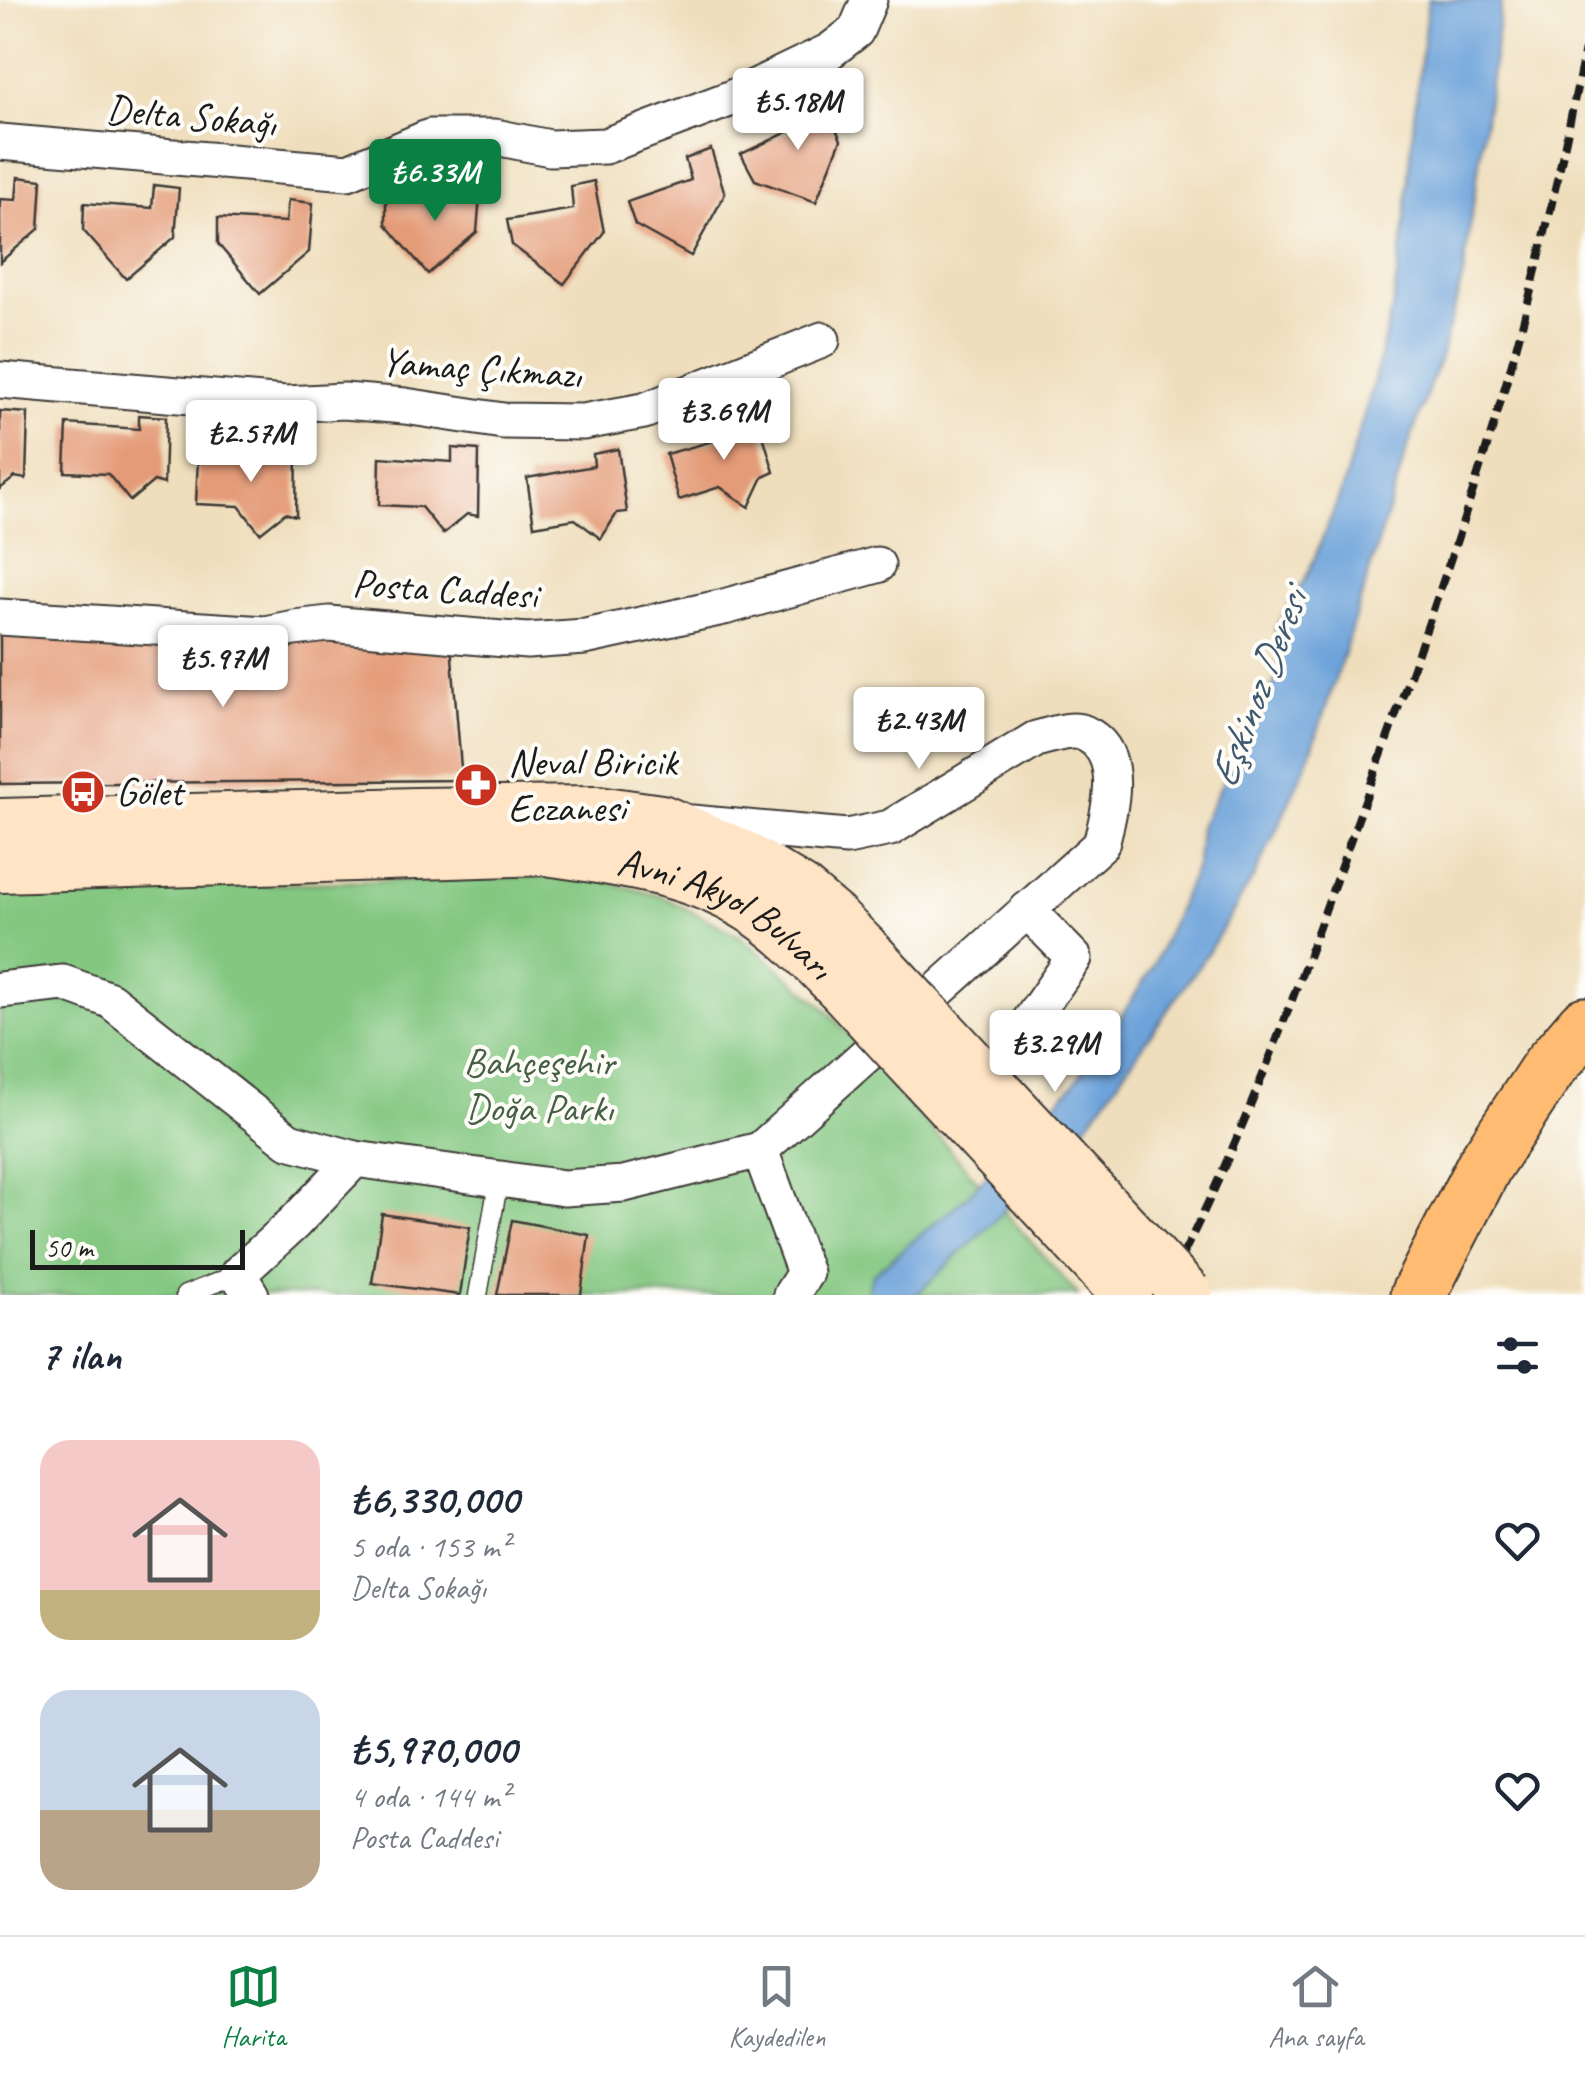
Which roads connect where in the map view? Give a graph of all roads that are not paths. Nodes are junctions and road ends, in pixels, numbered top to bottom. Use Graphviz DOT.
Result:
graph roads {
  1 [pos="868,4"];
  2 [pos="0,142"];
  3 [pos="822,340"];
  4 [pos="0,380"];
  5 [pos="878,565"];
  6 [pos="0,616"];
  7 [pos="661,820"];
  8 [pos="0,824"];
  9 [pos="0,867"];
  10 [pos="1026,910"];
  11 [pos="853,968"];
  12 [pos="0,990"];
  13 [pos="1585,1024"];
  14 [pos="1016,1041"];
  15 [pos="1585,1081"];
  16 [pos="760,1150"];
  17 [pos="356,1158"];
  18 [pos="498,1179"];
  19 [pos="244,1284"];
  20 [pos="806,1288"];
  21 [pos="185,1295"];
  22 [pos="478,1295"];
  23 [pos="1127,1295"];
  24 [pos="1187,1295"];
  25 [pos="1418,1295"];
  26 [pos="1455,1295"];
  1 -- 2 [label="street, Delta Sokağı"];
  3 -- 4 [label="street, Yamaç Çıkmazı"];
  5 -- 6 [label="street, Posta Caddesi"];
  7 -- 8 [label="main road, Avni Akyol Bulvarı"];
  7 -- 10 [label="street"];
  7 -- 11 [label="main road, Avni Akyol Bulvarı"];
  9 -- 11 [label="main road, Avni Akyol Bulvarı"];
  10 -- 14 [label="street"];
  10 -- 16 [label="street"];
  11 -- 23 [label="main road, Avni Akyol Bulvarı, bridge"];
  11 -- 24 [label="main road, Avni Akyol Bulvarı, bridge"];
  12 -- 17 [label="street"];
  13 -- 25 [label="main road"];
  15 -- 26 [label="main road"];
  16 -- 18 [label="street"];
  16 -- 20 [label="street"];
  17 -- 18 [label="street"];
  17 -- 19 [label="street"];
  18 -- 22 [label="lane"];
  19 -- 21 [label="lane"];
}
